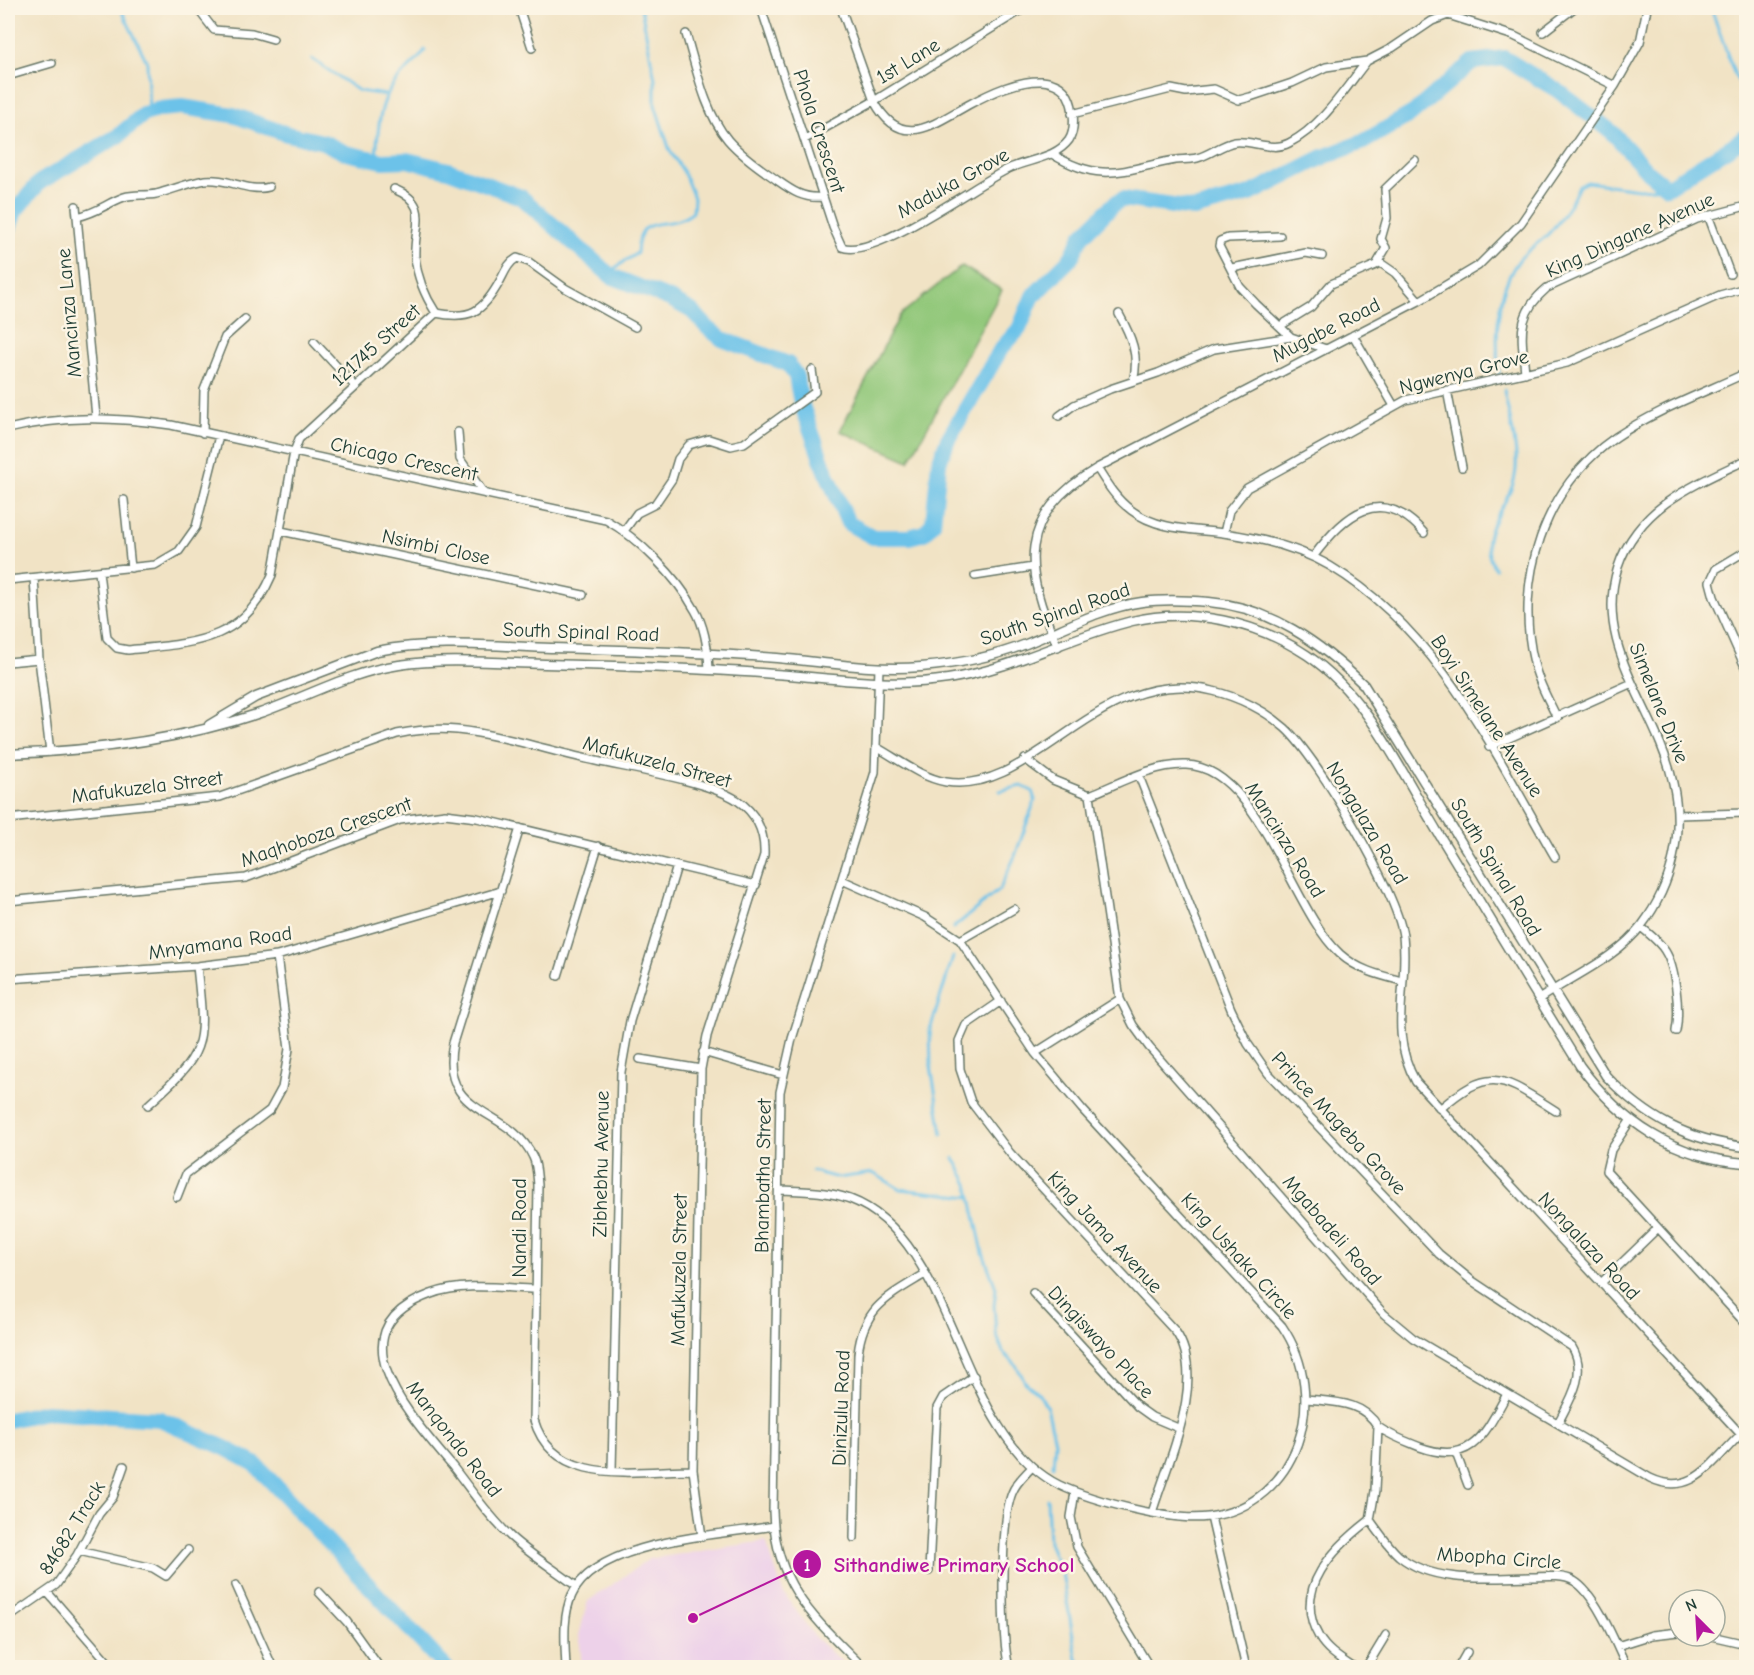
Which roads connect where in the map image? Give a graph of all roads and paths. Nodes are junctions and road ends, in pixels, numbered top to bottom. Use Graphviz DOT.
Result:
graph roads {
  1 [pos="197,8"];
  2 [pos="519,8"];
  3 [pos="761,8"];
  4 [pos="842,8"];
  5 [pos="1025,8"];
  6 [pos="1574,8"];
  7 [pos="1647,8"];
  8 [pos="1543,32"];
  9 [pos="686,34"];
  10 [pos="273,39"];
  11 [pos="532,48"];
  12 [pos="1367,61"];
  13 [pos="52,63"];
  14 [pos="8,76"];
  15 [pos="1615,86"];
  16 [pos="874,101"];
  17 [pos="1072,114"];
  18 [pos="805,139"];
  19 [pos="1052,154"];
  20 [pos="1414,160"];
  21 [pos="269,187"];
  22 [pos="394,189"];
  23 [pos="824,197"];
  24 [pos="76,206"];
  25 [pos="1746,206"];
  26 [pos="1708,215"];
  27 [pos="77,217"];
  28 [pos="1280,236"];
  29 [pos="860,249"];
  30 [pos="1322,256"];
  31 [pos="1379,262"];
  32 [pos="1232,268"];
  33 [pos="1730,274"];
  34 [pos="1746,288"];
  35 [pos="1419,301"];
  36 [pos="436,313"];
  37 [pos="1119,314"];
  38 [pos="245,319"];
  39 [pos="1280,326"];
  40 [pos="635,327"];
  41 [pos="1353,335"];
  42 [pos="1291,337"];
  43 [pos="314,342"];
  44 [pos="1326,349"];
  45 [pos="812,370"];
  46 [pos="1525,373"];
  47 [pos="1746,373"];
  48 [pos="1133,381"];
  49 [pos="355,386"];
  50 [pos="1447,390"];
  51 [pos="1394,406"];
  52 [pos="1059,416"];
  53 [pos="96,417"];
  54 [pos="8,429"];
  55 [pos="458,432"];
  56 [pos="203,433"];
  57 [pos="219,436"];
  58 [pos="294,452"];
  59 [pos="1746,460"];
  60 [pos="1462,467"];
  61 [pos="1097,468"];
  62 [pos="483,492"];
  63 [pos="124,500"];
  64 [pos="281,531"];
  65 [pos="624,531"];
  66 [pos="1424,532"];
  67 [pos="1224,533"];
  68 [pos="1746,551"];
  69 [pos="1313,557"];
  70 [pos="1033,567"];
  71 [pos="131,568"];
  72 [pos="99,572"];
  73 [pos="975,576"];
  74 [pos="34,578"];
  75 [pos="8,580"];
  76 [pos="583,595"];
  77 [pos="1052,633"];
  78 [pos="1058,647"];
  79 [pos="708,653"];
  80 [pos="39,659"];
  81 [pos="8,662"];
  82 [pos="879,668"];
  83 [pos="709,669"];
  84 [pos="1746,669"];
  85 [pos="879,682"];
  86 [pos="1632,683"];
  87 [pos="1557,718"];
  88 [pos="201,730"];
  89 [pos="1489,747"];
  90 [pos="878,748"];
  91 [pos="50,752"];
  92 [pos="8,754"];
  93 [pos="1025,759"];
  94 [pos="1139,776"];
  95 [pos="1090,795"];
  96 [pos="1746,813"];
  97 [pos="1677,815"];
  98 [pos="8,819"];
  99 [pos="520,828"];
  100 [pos="598,846"];
  101 [pos="1555,858"];
  102 [pos="677,866"];
  103 [pos="843,880"];
  104 [pos="756,885"];
  105 [pos="501,891"];
  106 [pos="8,901"];
  107 [pos="1014,909"];
  108 [pos="1641,927"];
  109 [pos="960,940"];
  110 [pos="277,956"];
  111 [pos="196,966"];
  112 [pos="558,976"];
  113 [pos="8,979"];
  114 [pos="1402,981"];
  115 [pos="1551,990"];
  116 [pos="1120,999"];
  117 [pos="1539,999"];
  118 [pos="1001,1000"];
  119 [pos="1676,1031"];
  120 [pos="703,1052"];
  121 [pos="1035,1053"];
  122 [pos="640,1059"];
  123 [pos="701,1069"];
  124 [pos="783,1075"];
  125 [pos="148,1105"];
  126 [pos="1440,1109"];
  127 [pos="1556,1111"];
  128 [pos="1630,1121"];
  129 [pos="1746,1147"];
  130 [pos="1746,1163"];
  131 [pos="779,1190"];
  132 [pos="177,1197"];
  133 [pos="1657,1229"];
  134 [pos="925,1274"];
  135 [pos="1601,1283"];
  136 [pos="535,1289"];
  137 [pos="1033,1293"];
  138 [pos="1746,1324"];
  139 [pos="974,1376"];
  140 [pos="1507,1394"];
  141 [pos="1307,1399"];
  142 [pos="1558,1423"];
  143 [pos="1378,1427"];
  144 [pos="1178,1428"];
  145 [pos="1743,1437"];
  146 [pos="1456,1453"];
  147 [pos="124,1466"];
  148 [pos="1032,1467"];
  149 [pos="612,1470"];
  150 [pos="693,1470"];
  151 [pos="1468,1485"];
  152 [pos="1076,1492"];
  153 [pos="1152,1513"];
  154 [pos="1211,1517"];
  155 [pos="1370,1521"];
  156 [pos="774,1526"];
  157 [pos="702,1538"];
  158 [pos="854,1538"];
  159 [pos="188,1550"];
  160 [pos="79,1551"];
  161 [pos="929,1571"];
  162 [pos="236,1585"];
  163 [pos="576,1587"];
  164 [pos="319,1592"];
  165 [pos="48,1593"];
  166 [pos="8,1618"];
  167 [pos="1746,1629"];
  168 [pos="1667,1633"];
  169 [pos="1386,1635"];
  170 [pos="1727,1639"];
  171 [pos="1745,1643"];
  172 [pos="1617,1646"];
  173 [pos="1467,1652"];
  174 [pos="113,1668"];
  175 [pos="273,1668"];
  176 [pos="380,1668"];
  177 [pos="566,1668"];
  178 [pos="864,1668"];
  179 [pos="1009,1668"];
  180 [pos="1150,1668"];
  181 [pos="1246,1668"];
  182 [pos="1354,1668"];
  183 [pos="1366,1668"];
  184 [pos="1458,1668"];
  185 [pos="1627,1668"];
  1 -- 10 [label="street"];
  2 -- 11 [label="street"];
  3 -- 18 [label="street, Phola Crescent"];
  4 -- 16 [label="street"];
  5 -- 16 [label="street, 1st Lane"];
  6 -- 8 [label="street"];
  7 -- 15 [label="street, Mugabe Road"];
  9 -- 23 [label="street"];
  12 -- 15 [label="street"];
  12 -- 17 [label="street"];
  12 -- 19 [label="street"];
  13 -- 14 [label="street"];
  15 -- 35 [label="street, Mugabe Road"];
  16 -- 17 [label="street"];
  16 -- 18 [label="street, 1st Lane"];
  17 -- 19 [label="street, Maduka Grove"];
  18 -- 23 [label="street, Phola Crescent"];
  19 -- 29 [label="street, Maduka Grove"];
  20 -- 31 [label="street"];
  21 -- 27 [label="street"];
  22 -- 36 [label="street"];
  23 -- 29 [label="street, Phola Crescent"];
  24 -- 27 [label="street, Mancinza Lane"];
  25 -- 26 [label="street, King Dingane Avenue"];
  26 -- 33 [label="street"];
  26 -- 46 [label="street, King Dingane Avenue"];
  27 -- 53 [label="street, Mancinza Lane"];
  28 -- 32 [label="street"];
  30 -- 32 [label="street"];
  31 -- 35 [label="street"];
  31 -- 39 [label="street"];
  32 -- 39 [label="street"];
  34 -- 46 [label="street, Ngwenya Grove"];
  35 -- 41 [label="street, Mugabe Road"];
  36 -- 40 [label="street, 121745 Street"];
  36 -- 49 [label="street, 121745 Street"];
  37 -- 48 [label="street"];
  38 -- 56 [label="street"];
  39 -- 42 [label="street"];
  41 -- 44 [label="street, Mugabe Road"];
  41 -- 51 [label="street"];
  42 -- 44 [label="street"];
  42 -- 48 [label="street"];
  43 -- 49 [label="street"];
  44 -- 61 [label="street, Mugabe Road"];
  45 -- 65 [label="street"];
  46 -- 50 [label="street, Ngwenya Grove"];
  47 -- 87 [label="street"];
  48 -- 52 [label="street"];
  49 -- 58 [label="street, 121745 Street"];
  50 -- 51 [label="street, Ngwenya Grove"];
  50 -- 60 [label="street"];
  51 -- 67 [label="street, Ngwenya Grove"];
  53 -- 54 [label="street, Chicago Crescent"];
  53 -- 56 [label="street, Chicago Crescent"];
  55 -- 62 [label="street"];
  56 -- 57 [label="street, Chicago Crescent"];
  57 -- 58 [label="street, Chicago Crescent"];
  57 -- 71 [label="street"];
  58 -- 62 [label="street, Chicago Crescent"];
  58 -- 64 [label="street"];
  59 -- 86 [label="street, Simelane Drive"];
  61 -- 67 [label="street, Boyi Simelane Avenue"];
  61 -- 70 [label="street, Mugabe Road"];
  62 -- 65 [label="street, Chicago Crescent"];
  63 -- 71 [label="street"];
  64 -- 72 [label="street"];
  64 -- 76 [label="street, Nsimbi Close"];
  65 -- 79 [label="street, Chicago Crescent"];
  66 -- 69 [label="street"];
  67 -- 69 [label="street, Boyi Simelane Avenue"];
  68 -- 84 [label="street"];
  69 -- 89 [label="street, Boyi Simelane Avenue"];
  70 -- 73 [label="street"];
  70 -- 77 [label="street, Mugabe Road"];
  71 -- 72 [label="street"];
  72 -- 74 [label="street"];
  74 -- 75 [label="street"];
  74 -- 80 [label="street"];
  77 -- 78 [label="street, Mugabe Road"];
  77 -- 82 [label="street, South Spinal Road"];
  77 -- 115 [label="street, South Spinal Road"];
  78 -- 85 [label="street, South Spinal Road"];
  78 -- 117 [label="street, South Spinal Road"];
  79 -- 82 [label="street, South Spinal Road"];
  79 -- 83 [label="street, Chicago Crescent"];
  79 -- 88 [label="street, South Spinal Road"];
  80 -- 81 [label="street"];
  80 -- 91 [label="street"];
  82 -- 85 [label="street, Bhambatha Street"];
  83 -- 85 [label="street, South Spinal Road"];
  83 -- 88 [label="street, South Spinal Road"];
  85 -- 90 [label="street, Bhambatha Street"];
  86 -- 87 [label="street"];
  86 -- 97 [label="street, Simelane Drive"];
  87 -- 89 [label="street"];
  88 -- 91 [label="street, South Spinal Road"];
  89 -- 101 [label="street, Boyi Simelane Avenue"];
  90 -- 93 [label="street, Nongalaza Road"];
  90 -- 103 [label="street, Bhambatha Street"];
  91 -- 92 [label="street, South Spinal Road"];
  93 -- 95 [label="street"];
  93 -- 114 [label="street, Nongalaza Road"];
  94 -- 95 [label="street, Mancinza Road"];
  94 -- 114 [label="street, Mancinza Road"];
  94 -- 142 [label="street, Prince Mageba Grove"];
  95 -- 116 [label="street, Mgabadeli Road"];
  96 -- 97 [label="street"];
  97 -- 108 [label="street, Simelane Drive"];
  98 -- 104 [label="street, Mafukuzela Street"];
  99 -- 100 [label="street, Maqhoboza Crescent"];
  99 -- 105 [label="street, Nandi Road"];
  99 -- 106 [label="street, Maqhoboza Crescent"];
  100 -- 102 [label="street, Maqhoboza Crescent"];
  100 -- 112 [label="street"];
  102 -- 104 [label="street, Maqhoboza Crescent"];
  102 -- 149 [label="street, Zibhebhu Avenue"];
  103 -- 109 [label="street, King Ushaka Circle"];
  103 -- 124 [label="street, Bhambatha Street"];
  104 -- 120 [label="street, Mafukuzela Street"];
  105 -- 110 [label="street, Mnyamana Road"];
  105 -- 136 [label="street, Nandi Road"];
  107 -- 109 [label="street"];
  108 -- 115 [label="street, Simelane Drive"];
  108 -- 119 [label="street"];
  109 -- 118 [label="street, King Ushaka Circle"];
  110 -- 111 [label="street, Mnyamana Road"];
  110 -- 132 [label="street"];
  111 -- 113 [label="street, Mnyamana Road"];
  111 -- 125 [label="street"];
  114 -- 126 [label="street, Nongalaza Road"];
  115 -- 117 [label="street, Simelane Drive"];
  115 -- 129 [label="street, South Spinal Road"];
  116 -- 121 [label="street"];
  116 -- 140 [label="street, Mgabadeli Road"];
  117 -- 128 [label="street, South Spinal Road"];
  118 -- 121 [label="street, King Ushaka Circle"];
  118 -- 144 [label="street, King Jama Avenue"];
  120 -- 123 [label="street, Mafukuzela Street"];
  120 -- 124 [label="street"];
  121 -- 141 [label="street, King Ushaka Circle"];
  122 -- 123 [label="street"];
  123 -- 150 [label="street, Mafukuzela Street"];
  124 -- 131 [label="street, Bhambatha Street"];
  126 -- 127 [label="street"];
  126 -- 135 [label="street, Nongalaza Road"];
  128 -- 130 [label="street, South Spinal Road"];
  128 -- 133 [label="street"];
  131 -- 134 [label="street, King Ushaka Circle"];
  131 -- 156 [label="street, Bhambatha Street"];
  133 -- 135 [label="street"];
  133 -- 138 [label="street"];
  134 -- 139 [label="street, King Ushaka Circle"];
  134 -- 158 [label="street, Dinizulu Road"];
  135 -- 145 [label="street, Nongalaza Road"];
  136 -- 149 [label="street, Nandi Road"];
  136 -- 163 [label="street, Manqondo Road"];
  137 -- 144 [label="street, Dingiswayo Place"];
  139 -- 148 [label="street, King Ushaka Circle"];
  139 -- 161 [label="street"];
  140 -- 142 [label="street, Mgabadeli Road"];
  140 -- 146 [label="street"];
  141 -- 143 [label="street"];
  141 -- 154 [label="street, King Ushaka Circle"];
  142 -- 145 [label="street, Mgabadeli Road"];
  143 -- 146 [label="street"];
  143 -- 155 [label="street"];
  144 -- 153 [label="street, King Jama Avenue"];
  146 -- 151 [label="street"];
  147 -- 160 [label="street, 84682 Track"];
  148 -- 152 [label="street, King Ushaka Circle"];
  148 -- 179 [label="street"];
  149 -- 150 [label="street, Nandi Road"];
  150 -- 157 [label="street, Mafukuzela Street"];
  152 -- 153 [label="street, King Ushaka Circle"];
  152 -- 180 [label="street"];
  153 -- 154 [label="street, King Ushaka Circle"];
  154 -- 181 [label="street"];
  155 -- 172 [label="street, Mbopha Circle"];
  155 -- 182 [label="street"];
  156 -- 157 [label="street"];
  156 -- 178 [label="street, Bhambatha Street"];
  157 -- 163 [label="street"];
  159 -- 160 [label="street"];
  160 -- 165 [label="street, 84682 Track"];
  162 -- 175 [label="street"];
  163 -- 177 [label="street"];
  164 -- 176 [label="street"];
  165 -- 166 [label="street, 84682 Track"];
  165 -- 174 [label="street"];
  167 -- 171 [label="street"];
  168 -- 172 [label="street"];
  169 -- 183 [label="street"];
  170 -- 171 [label="street"];
  172 -- 185 [label="street, Mbopha Circle"];
  173 -- 184 [label="street"];
}
